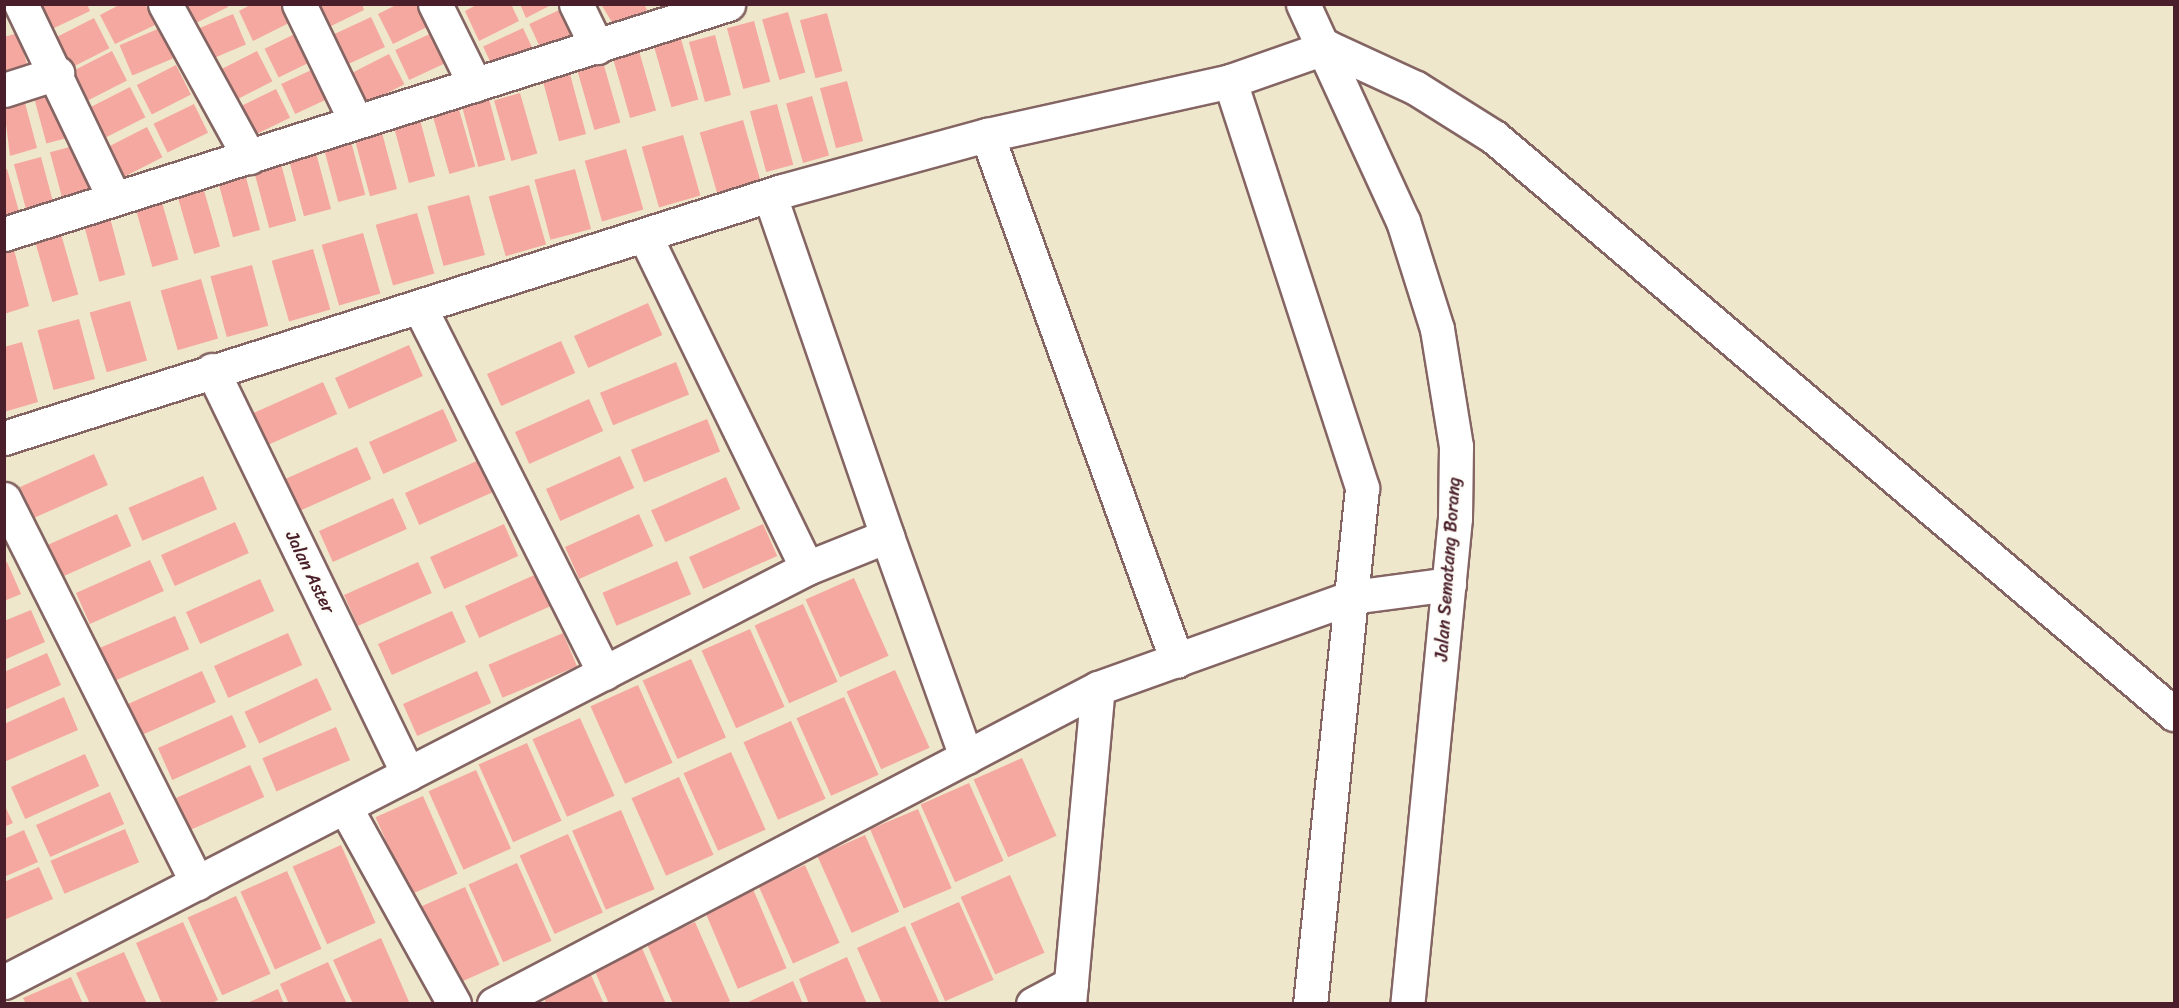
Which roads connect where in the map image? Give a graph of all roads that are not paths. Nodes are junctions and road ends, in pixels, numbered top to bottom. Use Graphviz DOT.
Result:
graph roads {
  1 [pos="21,4"];
  2 [pos="165,4"];
  3 [pos="299,4"];
  4 [pos="435,4"];
  5 [pos="576,4"];
  6 [pos="728,4"];
  7 [pos="1303,4"];
  8 [pos="1327,47"];
  9 [pos="597,48"];
  10 [pos="57,73"];
  11 [pos="1230,81"];
  12 [pos="475,84"];
  13 [pos="4,90"];
  14 [pos="356,122"];
  15 [pos="987,135"];
  16 [pos="249,157"];
  17 [pos="770,196"];
  18 [pos="114,198"];
  19 [pos="4,234"];
  20 [pos="646,238"];
  21 [pos="420,308"];
  22 [pos="212,370"];
  23 [pos="4,438"];
  24 [pos="4,499"];
  25 [pos="887,536"];
  26 [pos="807,568"];
  27 [pos="1449,584"];
  28 [pos="1352,597"];
  29 [pos="1177,661"];
  30 [pos="604,673"];
  31 [pos="1098,688"];
  32 [pos="2175,714"];
  33 [pos="966,757"];
  34 [pos="408,774"];
  35 [pos="345,807"];
  36 [pos="197,883"];
  37 [pos="4,982"];
  38 [pos="1070,994"];
  39 [pos="454,1004"];
  40 [pos="494,1004"];
  41 [pos="1033,1004"];
  42 [pos="1310,1004"];
  43 [pos="1407,1004"];
  1 -- 10 [label="street"];
  2 -- 16 [label="street"];
  3 -- 14 [label="street"];
  4 -- 12 [label="street"];
  5 -- 9 [label="street"];
  6 -- 9 [label="street"];
  7 -- 8 [label="street, Jalan Sematang Borang"];
  8 -- 11 [label="street"];
  8 -- 27 [label="street, Jalan Sematang Borang"];
  8 -- 32 [label="street"];
  9 -- 12 [label="street"];
  10 -- 13 [label="street"];
  10 -- 18 [label="street"];
  11 -- 15 [label="street"];
  11 -- 28 [label="street"];
  12 -- 14 [label="street"];
  14 -- 16 [label="street"];
  15 -- 17 [label="street"];
  15 -- 29 [label="street"];
  16 -- 18 [label="street"];
  17 -- 20 [label="street"];
  17 -- 25 [label="street"];
  18 -- 19 [label="street"];
  20 -- 21 [label="street"];
  20 -- 26 [label="street"];
  21 -- 22 [label="street"];
  21 -- 30 [label="street"];
  22 -- 23 [label="street"];
  22 -- 34 [label="street, Jalan Aster"];
  24 -- 36 [label="street"];
  25 -- 26 [label="street"];
  25 -- 33 [label="street"];
  26 -- 30 [label="street"];
  27 -- 28 [label="street"];
  27 -- 43 [label="street, Jalan Sematang Borang"];
  28 -- 29 [label="street"];
  28 -- 42 [label="street"];
  29 -- 31 [label="street"];
  30 -- 34 [label="street"];
  31 -- 33 [label="street"];
  31 -- 38 [label="street"];
  33 -- 40 [label="street"];
  34 -- 35 [label="street"];
  35 -- 36 [label="street"];
  35 -- 39 [label="street"];
  36 -- 37 [label="street"];
  38 -- 41 [label="street"];
}
